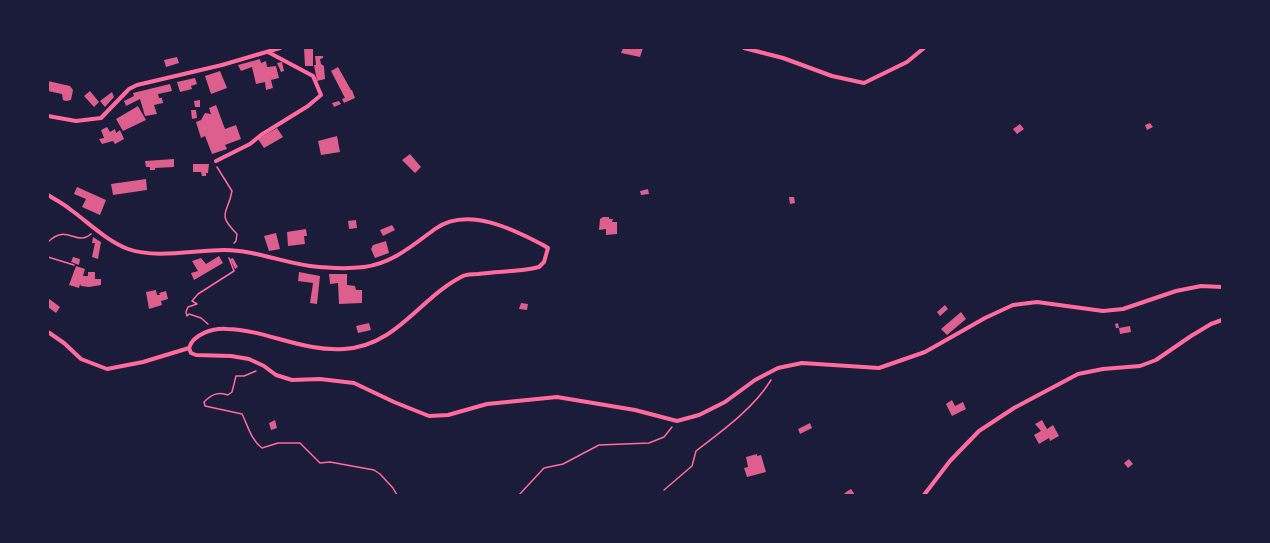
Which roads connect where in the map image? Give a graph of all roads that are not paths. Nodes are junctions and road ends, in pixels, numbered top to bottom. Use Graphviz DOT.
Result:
graph roads {
  1 [pos="280,48"];
  2 [pos="744,48"];
  3 [pos="924,48"];
  4 [pos="268,52"];
  5 [pos="48,116"];
  6 [pos="216,162"];
  7 [pos="48,195"];
  8 [pos="1222,287"];
  9 [pos="1222,320"];
  10 [pos="48,332"];
  11 [pos="189,348"];
  12 [pos="924,495"];
  1 -- 4 [label="street"];
  2 -- 3 [label="street"];
  4 -- 5 [label="street"];
  4 -- 6 [label="street"];
  7 -- 11 [label="street"];
  8 -- 11 [label="street"];
  9 -- 12 [label="street"];
  10 -- 11 [label="street"];
}
